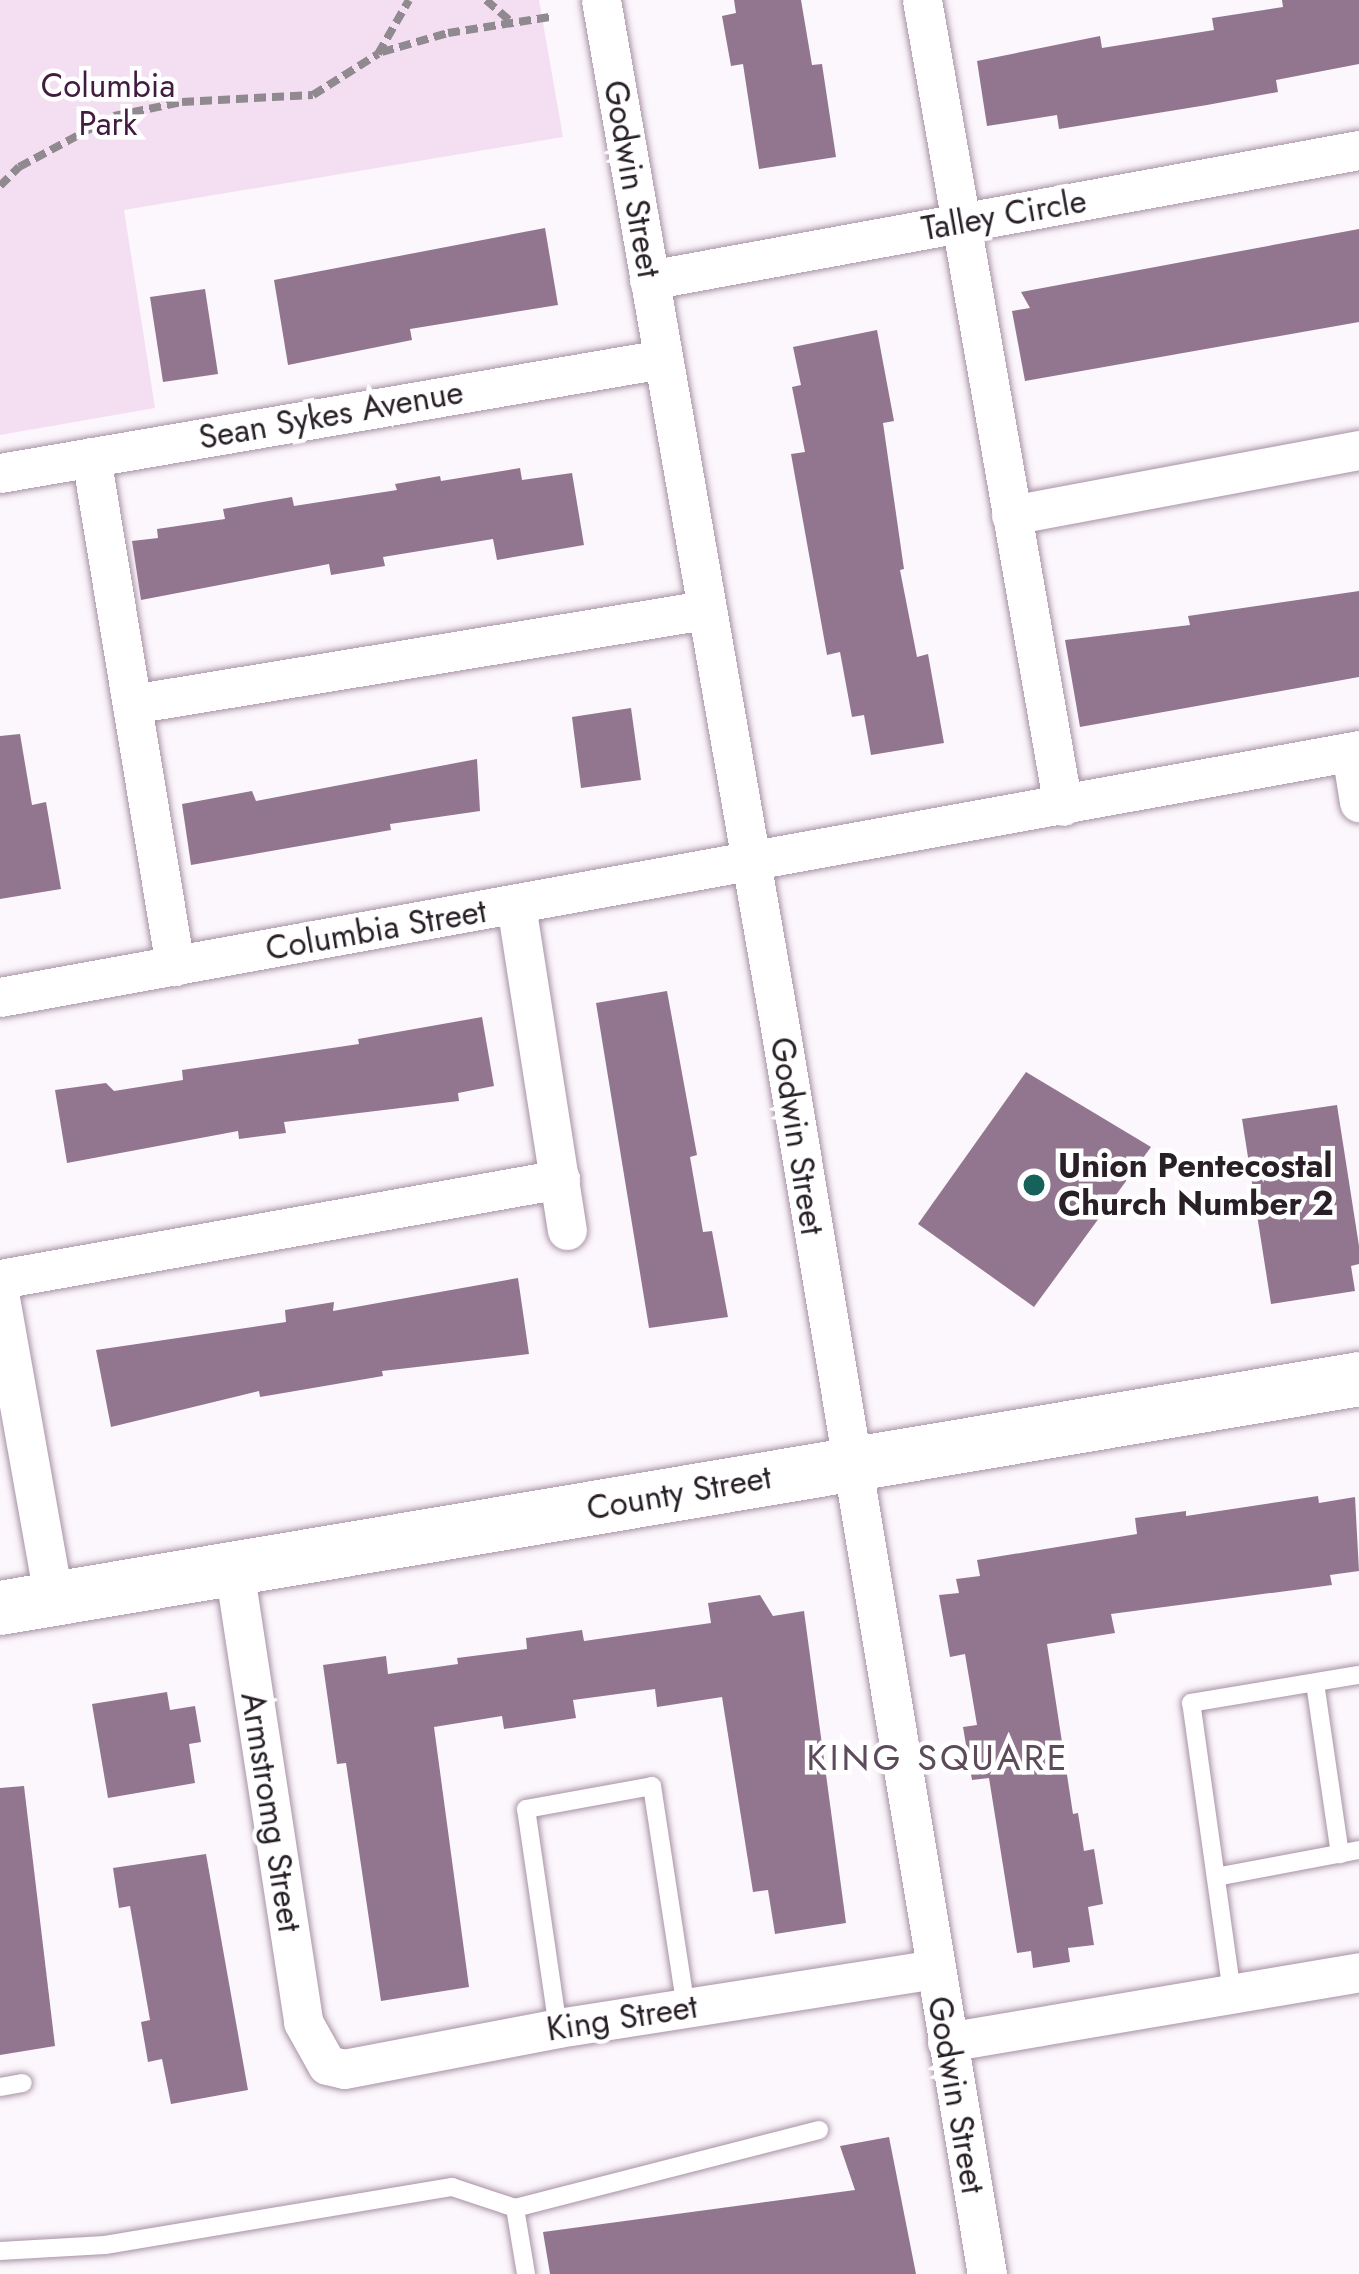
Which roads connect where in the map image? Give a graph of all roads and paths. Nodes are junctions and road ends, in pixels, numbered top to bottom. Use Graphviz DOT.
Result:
graph roads {
  1 [pos="409,0"];
  2 [pos="486,0"];
  3 [pos="601,0"];
  4 [pos="922,0"];
  5 [pos="550,17"];
  6 [pos="510,21"];
  7 [pos="378,54"];
  8 [pos="1359,150"];
  9 [pos="0,186"];
  10 [pos="959,223"];
  11 [pos="649,280"];
  12 [pos="662,359"];
  13 [pos="1359,450"];
  14 [pos="91,457"];
  15 [pos="0,472"];
  16 [pos="1011,515"];
  17 [pos="705,610"];
  18 [pos="132,704"];
  19 [pos="1355,751"];
  20 [pos="1359,802"];
  21 [pos="1063,806"];
  22 [pos="751,864"];
  23 [pos="516,905"];
  24 [pos="175,966"];
  25 [pos="0,998"];
  26 [pos="560,1179"];
  27 [pos="567,1230"];
  28 [pos="0,1279"];
  29 [pos="0,1298"];
  30 [pos="1359,1379"];
  31 [pos="850,1463"];
  32 [pos="234,1569"];
  33 [pos="54,1600"];
  34 [pos="0,1608"];
  35 [pos="1359,1675"];
  36 [pos="1315,1683"];
  37 [pos="1350,1852"];
  38 [pos="1216,1877"];
  39 [pos="935,1970"];
  40 [pos="1359,1972"];
  41 [pos="1232,1994"];
  42 [pos="686,2008"];
  43 [pos="558,2028"];
  44 [pos="947,2042"];
  45 [pos="316,2053"];
  46 [pos="23,2083"];
  47 [pos="0,2087"];
  48 [pos="819,2130"];
  49 [pos="515,2208"];
  50 [pos="0,2252"];
  51 [pos="526,2274"];
  52 [pos="986,2274"];
  1 -- 7 [label="path"];
  2 -- 6 [label="path"];
  3 -- 11 [label="street, Godwin Street"];
  4 -- 10 [label="street"];
  5 -- 6 [label="path"];
  6 -- 7 [label="path"];
  7 -- 9 [label="path"];
  8 -- 10 [label="street, Talley Circle"];
  10 -- 11 [label="street, Talley Circle"];
  10 -- 16 [label="street"];
  11 -- 12 [label="street, Godwin Street"];
  12 -- 14 [label="street, Sean Sykes Avenue"];
  12 -- 17 [label="street, Godwin Street"];
  13 -- 16 [label="street"];
  14 -- 15 [label="street, Sean Sykes Avenue"];
  14 -- 18 [label="street"];
  16 -- 21 [label="street"];
  17 -- 18 [label="street"];
  17 -- 22 [label="street, Godwin Street"];
  18 -- 24 [label="street"];
  19 -- 20 [label="street"];
  19 -- 21 [label="street"];
  21 -- 22 [label="street"];
  22 -- 23 [label="street, Columbia Street"];
  22 -- 31 [label="street, Godwin Street"];
  23 -- 24 [label="street, Columbia Street"];
  23 -- 26 [label="street"];
  24 -- 25 [label="street, Columbia Street"];
  26 -- 27 [label="street"];
  26 -- 28 [label="street"];
  29 -- 33 [label="street"];
  30 -- 31 [label="street, County Street"];
  31 -- 32 [label="street, County Street"];
  31 -- 39 [label="street, Godwin Street"];
  32 -- 33 [label="street, County Street"];
  32 -- 45 [label="street, Armstromg Street"];
  33 -- 34 [label="street, County Street"];
  35 -- 36 [label="lane"];
  36 -- 37 [label="lane"];
  36 -- 38 [label="lane"];
  37 -- 38 [label="lane"];
  38 -- 41 [label="lane"];
  39 -- 42 [label="street, King Street"];
  39 -- 44 [label="street, Godwin Street"];
  40 -- 41 [label="street"];
  41 -- 44 [label="street"];
  42 -- 43 [label="street, King Street"];
  42 -- 43 [label="lane"];
  43 -- 45 [label="street, King Street"];
  44 -- 52 [label="street, Godwin Street"];
  46 -- 47 [label="lane"];
  48 -- 49 [label="lane"];
  49 -- 50 [label="lane"];
  49 -- 51 [label="lane"];
}
